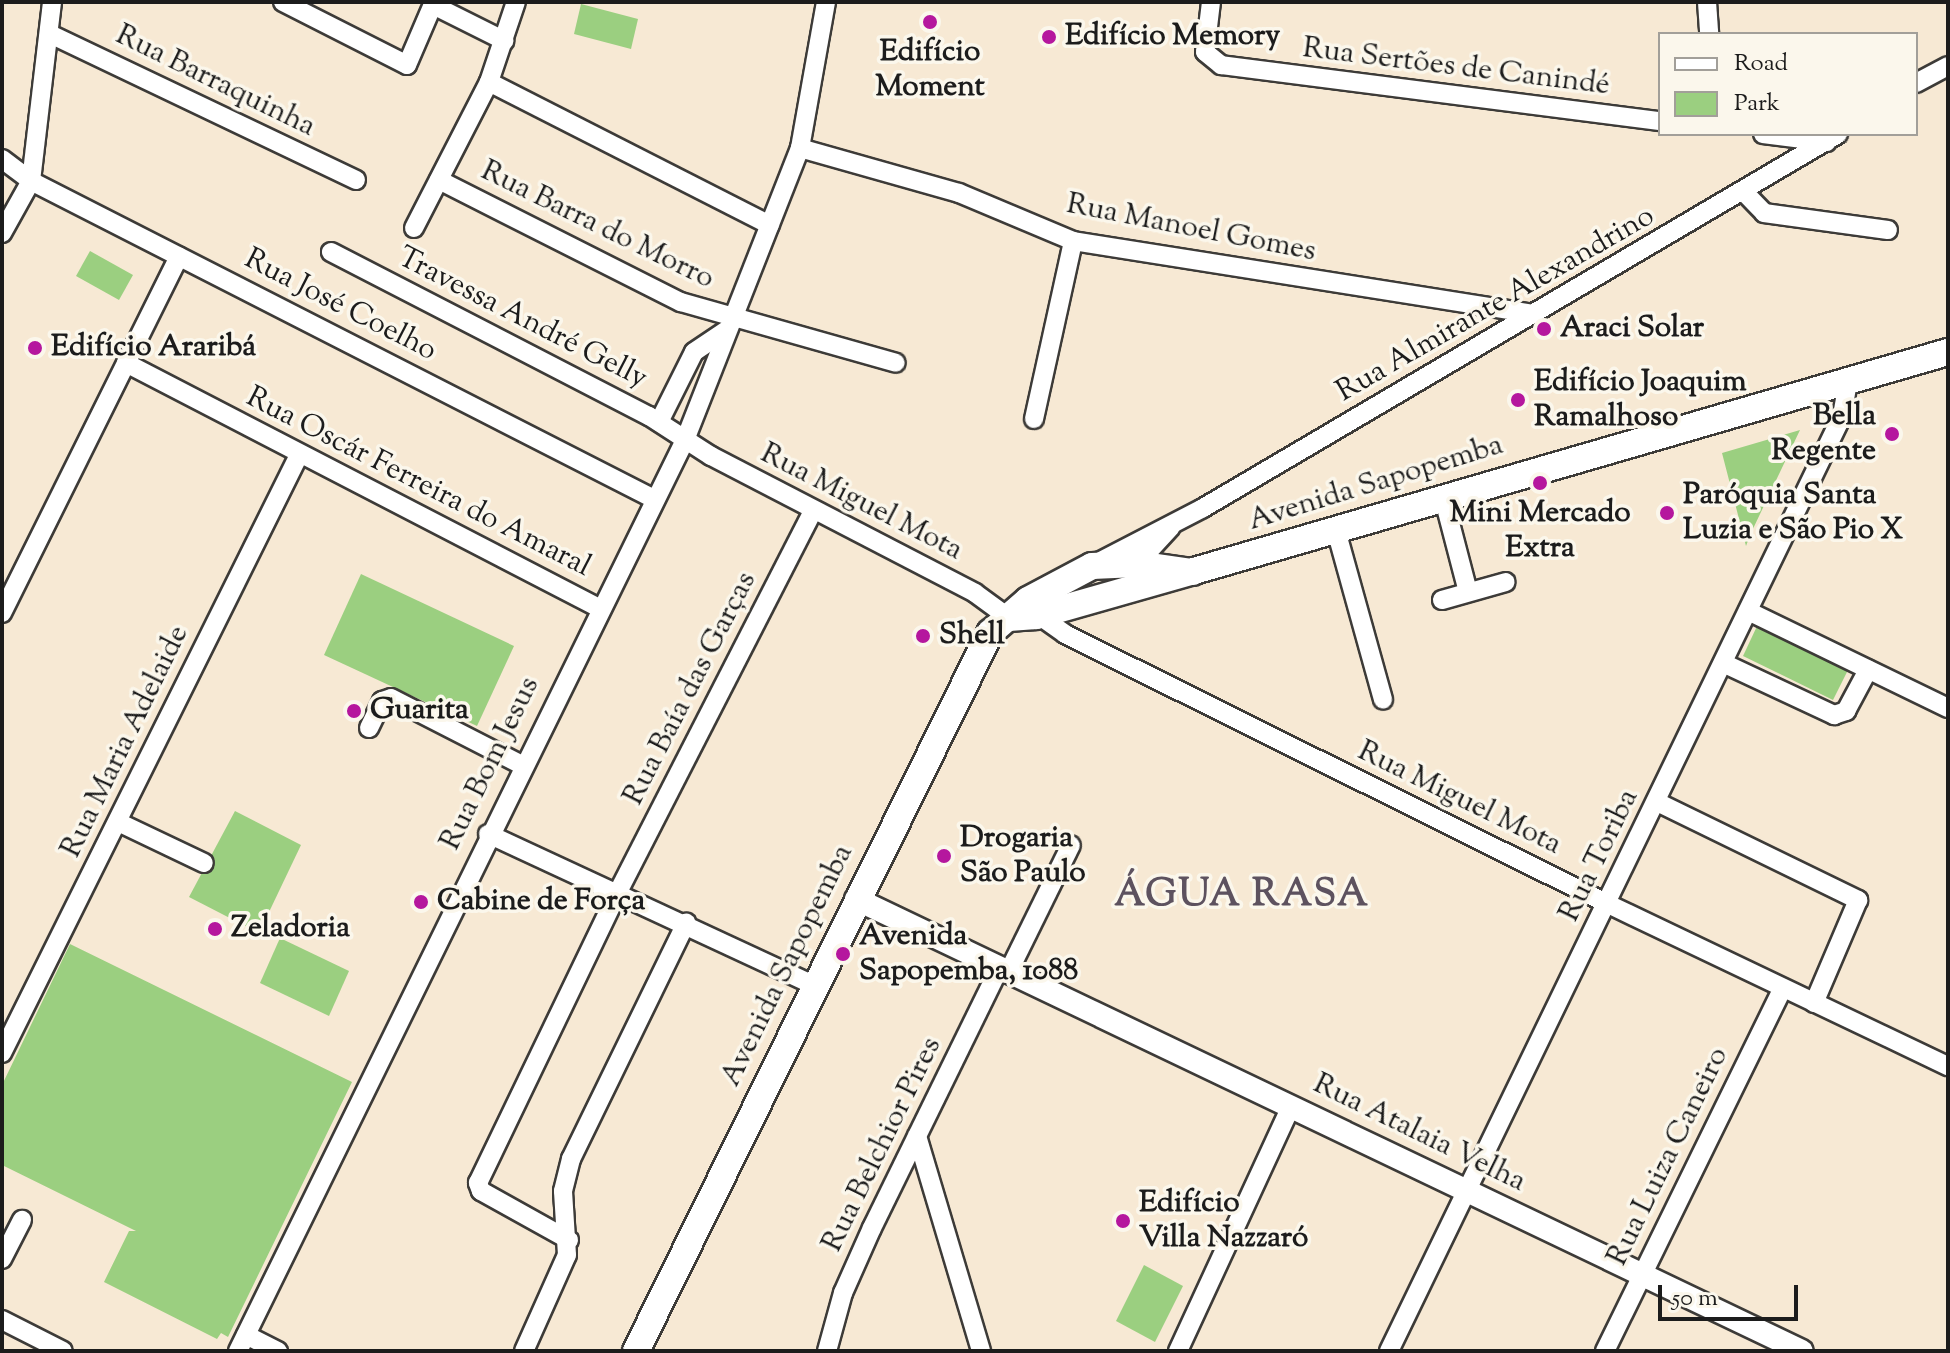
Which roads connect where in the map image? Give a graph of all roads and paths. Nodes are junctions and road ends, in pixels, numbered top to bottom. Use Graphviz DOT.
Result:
graph roads {
  1 [pos="52,2"];
  2 [pos="283,2"];
  3 [pos="516,2"];
  4 [pos="826,2"];
  5 [pos="1211,2"];
  6 [pos="1707,2"];
  7 [pos="434,4"];
  8 [pos="1709,32"];
  9 [pos="50,34"];
  10 [pos="505,41"];
  11 [pos="1948,66"];
  12 [pos="489,82"];
  13 [pos="1918,82"];
  14 [pos="1658,121"];
  15 [pos="1798,136"];
  16 [pos="1832,138"];
  17 [pos="800,148"];
  18 [pos="2,159"];
  19 [pos="356,180"];
  20 [pos="439,180"];
  21 [pos="31,181"];
  22 [pos="1744,192"];
  23 [pos="770,225"];
  24 [pos="414,228"];
  25 [pos="1888,230"];
  26 [pos="2,233"];
  27 [pos="1073,241"];
  28 [pos="331,252"];
  29 [pos="179,256"];
  30 [pos="1535,314"];
  31 [pos="729,325"];
  32 [pos="1948,352"];
  33 [pos="126,363"];
  34 [pos="896,363"];
  35 [pos="1848,381"];
  36 [pos="1034,419"];
  37 [pos="659,422"];
  38 [pos="685,440"];
  39 [pos="299,455"];
  40 [pos="1443,496"];
  41 [pos="654,499"];
  42 [pos="813,511"];
  43 [pos="1178,519"];
  44 [pos="1336,530"];
  45 [pos="1137,564"];
  46 [pos="1092,566"];
  47 [pos="1192,572"];
  48 [pos="1506,582"];
  49 [pos="1468,592"];
  50 [pos="1442,600"];
  51 [pos="1078,604"];
  52 [pos="599,608"];
  53 [pos="1024,611"];
  54 [pos="1748,611"];
  55 [pos="2,613"];
  56 [pos="1723,663"];
  57 [pos="1868,670"];
  58 [pos="1383,700"];
  59 [pos="1948,708"];
  60 [pos="369,728"];
  61 [pos="522,765"];
  62 [pos="1657,802"];
  63 [pos="118,822"];
  64 [pos="488,834"];
  65 [pos="1071,845"];
  66 [pos="204,863"];
  67 [pos="618,892"];
  68 [pos="856,899"];
  69 [pos="1608,904"];
  70 [pos="686,923"];
  71 [pos="1005,969"];
  72 [pos="814,985"];
  73 [pos="1783,988"];
  74 [pos="1814,1003"];
  75 [pos="2,1053"];
  76 [pos="1948,1066"];
  77 [pos="1291,1106"];
  78 [pos="917,1136"];
  79 [pos="1470,1192"];
  80 [pos="22,1220"];
  81 [pos="569,1240"];
  82 [pos="2,1259"];
  83 [pos="1643,1275"];
  84 [pos="2,1320"];
  85 [pos="242,1343"];
  86 [pos="63,1351"];
  87 [pos="278,1351"];
  88 [pos="524,1351"];
  89 [pos="636,1351"];
  90 [pos="827,1351"];
  91 [pos="981,1351"];
  92 [pos="1178,1351"];
  93 [pos="1389,1351"];
  94 [pos="1605,1351"];
  95 [pos="1802,1351"];
  1 -- 9 [label="street"];
  2 -- 7 [label="street"];
  3 -- 10 [label="street"];
  4 -- 17 [label="street, Rua Bom Jesus"];
  5 -- 14 [label="street, Rua Sertões de Canindé"];
  6 -- 8 [label="street"];
  7 -- 10 [label="street"];
  9 -- 19 [label="street, Rua Barraquinha"];
  9 -- 21 [label="street"];
  10 -- 12 [label="street"];
  11 -- 13 [label="street"];
  12 -- 20 [label="street"];
  12 -- 23 [label="street"];
  15 -- 16 [label="street"];
  16 -- 22 [label="street, Rua Almirante Alexandrino"];
  17 -- 23 [label="street, Rua Bom Jesus"];
  17 -- 27 [label="street, Rua Manoel Gomes"];
  18 -- 21 [label="street, Rua José Coelho"];
  20 -- 24 [label="street"];
  20 -- 31 [label="street, Rua Barra do Morro"];
  21 -- 26 [label="street"];
  21 -- 29 [label="street, Rua José Coelho"];
  22 -- 25 [label="street"];
  22 -- 30 [label="street, Rua Almirante Alexandrino"];
  23 -- 31 [label="street, Rua Bom Jesus"];
  27 -- 30 [label="street, Rua Manoel Gomes"];
  27 -- 36 [label="street"];
  28 -- 37 [label="street, Travessa André Gelly"];
  29 -- 33 [label="street"];
  29 -- 41 [label="street, Rua José Coelho"];
  30 -- 43 [label="street, Rua Almirante Alexandrino"];
  31 -- 34 [label="street, Rua Barra do Morro"];
  31 -- 37 [label="street"];
  31 -- 38 [label="street, Rua Bom Jesus"];
  32 -- 35 [label="main road, Avenida Sapopemba"];
  33 -- 39 [label="street, Rua Oscár Ferreira do Amaral"];
  33 -- 55 [label="street"];
  35 -- 40 [label="main road, Avenida Sapopemba"];
  35 -- 54 [label="street, Rua Toriba"];
  37 -- 38 [label="street, Travessa André Gelly"];
  38 -- 41 [label="street, Rua Bom Jesus"];
  38 -- 42 [label="street, Rua Miguel Mota"];
  39 -- 52 [label="street, Rua Oscár Ferreira do Amaral"];
  39 -- 63 [label="street, Rua Maria Adelaide"];
  40 -- 44 [label="main road, Avenida Sapopemba"];
  40 -- 49 [label="street"];
  41 -- 52 [label="street, Rua Bom Jesus"];
  42 -- 53 [label="street, Rua Miguel Mota"];
  42 -- 67 [label="street, Rua Baía das Garças"];
  43 -- 45 [label="street, Rua Almirante Alexandrino"];
  43 -- 46 [label="street, Rua Almirante Alexandrino"];
  44 -- 47 [label="main road, Avenida Sapopemba"];
  44 -- 58 [label="street"];
  45 -- 46 [label="main road, Avenida Sapopemba"];
  45 -- 47 [label="main road, Avenida Sapopemba"];
  45 -- 51 [label="main road"];
  46 -- 53 [label="main road, Avenida Sapopemba"];
  47 -- 51 [label="main road, Avenida Sapopemba"];
  48 -- 49 [label="street"];
  49 -- 50 [label="street"];
  51 -- 53 [label="main road, Avenida Sapopemba"];
  52 -- 61 [label="street, Rua Bom Jesus"];
  53 -- 68 [label="main road, Avenida Sapopemba"];
  53 -- 69 [label="street, Rua Miguel Mota"];
  54 -- 56 [label="street, Rua Toriba"];
  54 -- 57 [label="street"];
  56 -- 57 [label="street"];
  56 -- 62 [label="street, Rua Toriba"];
  57 -- 59 [label="street"];
  60 -- 61 [label="street"];
  61 -- 64 [label="street, Rua Bom Jesus"];
  62 -- 69 [label="street, Rua Toriba"];
  62 -- 74 [label="street"];
  63 -- 66 [label="street"];
  63 -- 75 [label="street, Rua Maria Adelaide"];
  64 -- 67 [label="street"];
  64 -- 85 [label="street, Rua Bom Jesus"];
  65 -- 71 [label="street"];
  67 -- 70 [label="street"];
  67 -- 81 [label="street, Rua Baía das Garças"];
  68 -- 71 [label="street, Rua Atalaia Velha"];
  68 -- 72 [label="main road, Avenida Sapopemba"];
  69 -- 73 [label="street, Rua Miguel Mota"];
  69 -- 79 [label="street, Rua Toriba"];
  70 -- 72 [label="street"];
  70 -- 81 [label="street"];
  71 -- 77 [label="street, Rua Atalaia Velha"];
  71 -- 78 [label="street, Rua Belchior Pires"];
  72 -- 89 [label="main road, Avenida Sapopemba"];
  73 -- 74 [label="street, Rua Miguel Mota"];
  73 -- 83 [label="street, Rua Luiza Caneiro"];
  74 -- 76 [label="street, Rua Miguel Mota"];
  77 -- 79 [label="street, Rua Atalaia Velha"];
  77 -- 92 [label="street"];
  78 -- 90 [label="street, Rua Belchior Pires"];
  78 -- 91 [label="street"];
  79 -- 83 [label="street, Rua Atalaia Velha"];
  79 -- 93 [label="street, Rua Toriba"];
  80 -- 82 [label="street"];
  81 -- 88 [label="street"];
  83 -- 94 [label="street, Rua Luiza Caneiro"];
  83 -- 95 [label="street, Rua Atalaia Velha"];
  84 -- 86 [label="street"];
  85 -- 87 [label="street"];
}
